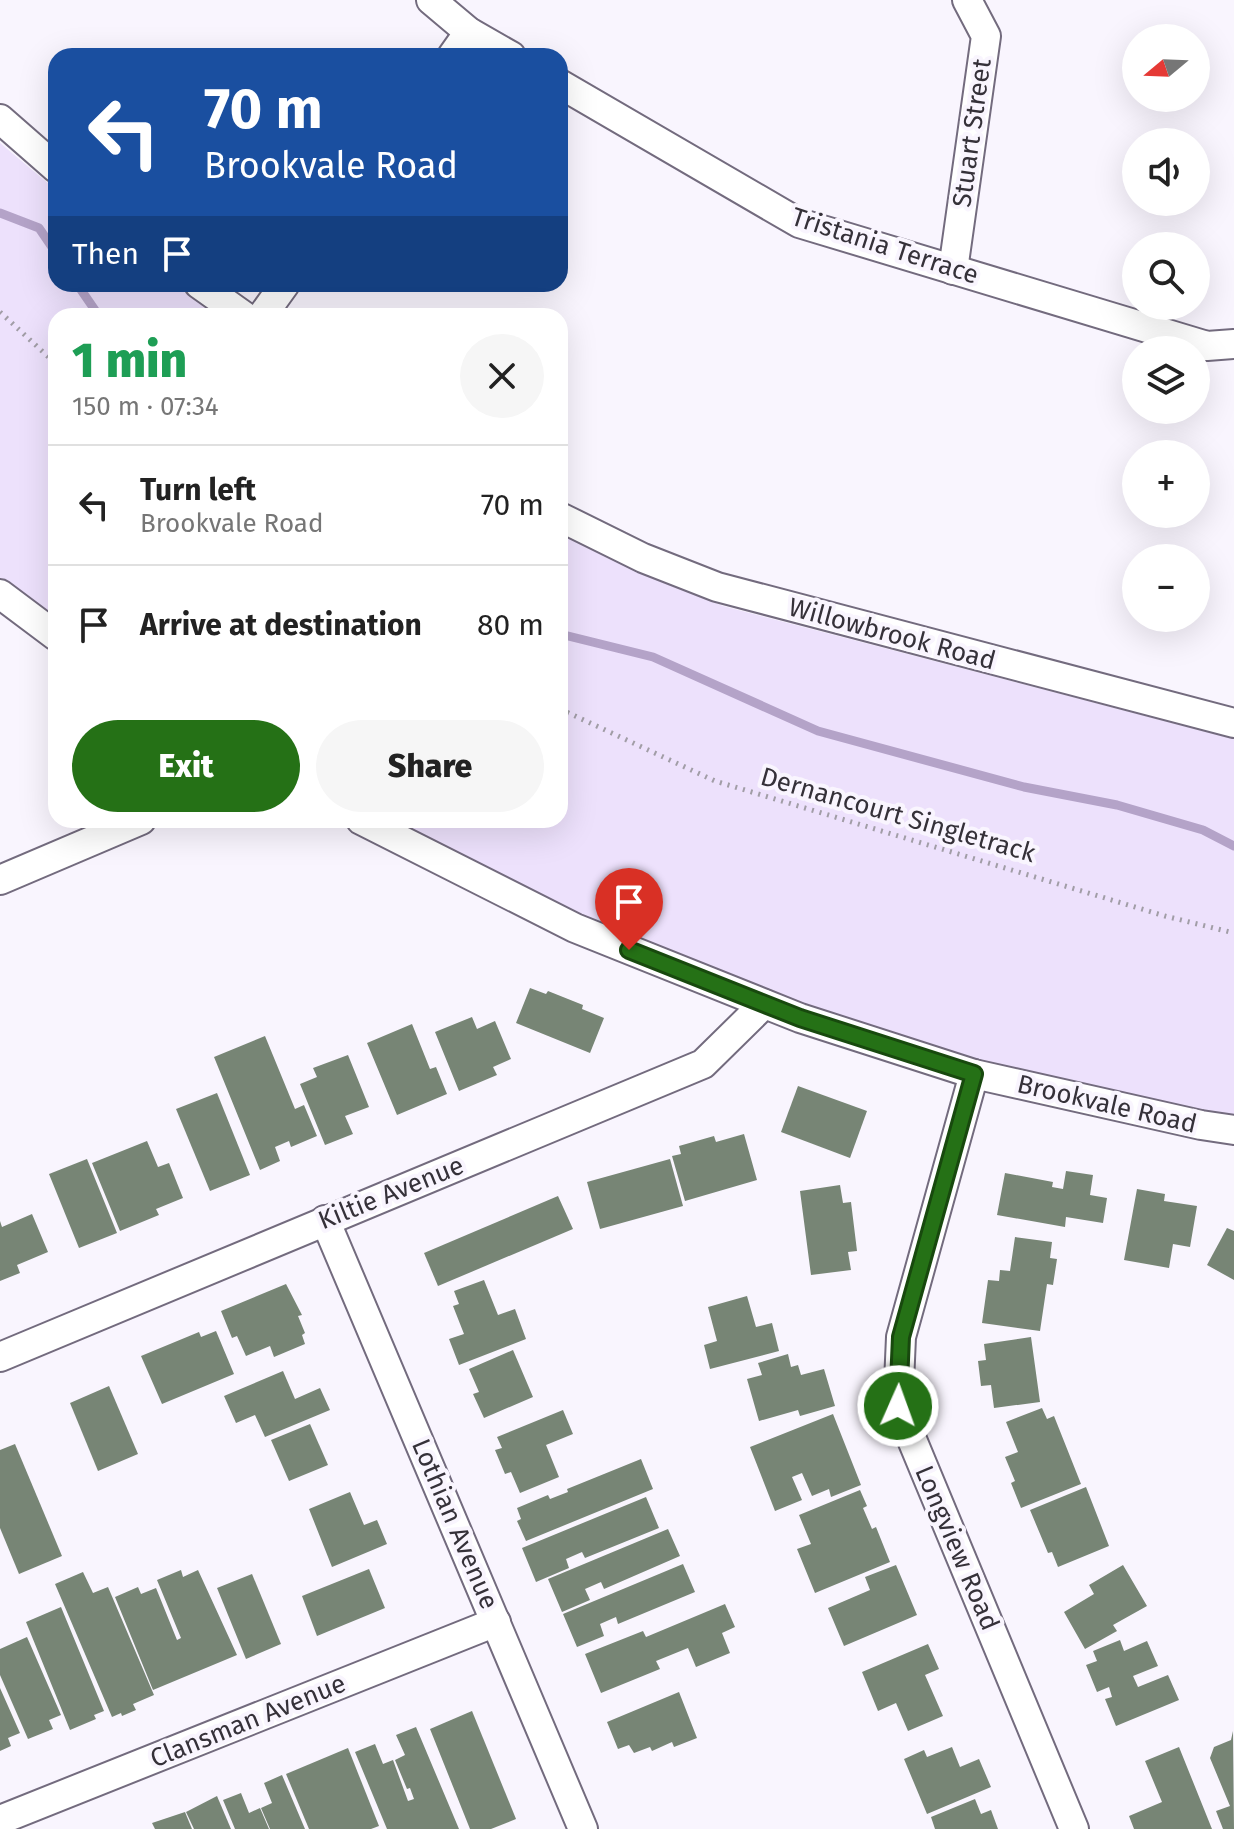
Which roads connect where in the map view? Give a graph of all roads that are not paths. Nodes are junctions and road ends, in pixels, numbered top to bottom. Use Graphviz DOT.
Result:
graph roads {
  1 [pos="431,0"];
  2 [pos="967,0"];
  3 [pos="469,32"];
  4 [pos="458,48"];
  5 [pos="497,48"];
  6 [pos="568,89"];
  7 [pos="0,119"];
  8 [pos="48,161"];
  9 [pos="953,270"];
  10 [pos="210,292"];
  11 [pos="233,308"];
  12 [pos="1234,344"];
  13 [pos="568,521"];
  14 [pos="0,594"];
  15 [pos="48,630"];
  16 [pos="1234,723"];
  17 [pos="122,828"];
  18 [pos="377,828"];
  19 [pos="0,880"];
  20 [pos="764,1004"];
  21 [pos="974,1074"];
  22 [pos="1234,1130"];
  23 [pos="325,1220"];
  24 [pos="0,1357"];
  25 [pos="496,1622"];
  26 [pos="0,1820"];
  27 [pos="583,1829"];
  28 [pos="1074,1829"];
  1 -- 3 [label="street"];
  2 -- 9 [label="street, Stuart Street"];
  3 -- 4 [label="street"];
  3 -- 5 [label="street"];
  6 -- 9 [label="street, Tristania Terrace"];
  7 -- 8 [label="street"];
  9 -- 12 [label="street, Tristania Terrace"];
  10 -- 11 [label="street"];
  13 -- 16 [label="street, Willowbrook Road"];
  14 -- 15 [label="street"];
  17 -- 19 [label="street"];
  18 -- 20 [label="street, Brookvale Road"];
  20 -- 21 [label="street, Brookvale Road"];
  20 -- 23 [label="street, Kiltie Avenue"];
  21 -- 22 [label="street, Brookvale Road"];
  21 -- 28 [label="street, Longview Road"];
  23 -- 24 [label="street, Kiltie Avenue"];
  23 -- 25 [label="street, Lothian Avenue"];
  25 -- 26 [label="street, Clansman Avenue"];
  25 -- 27 [label="street, Lothian Avenue"];
}
